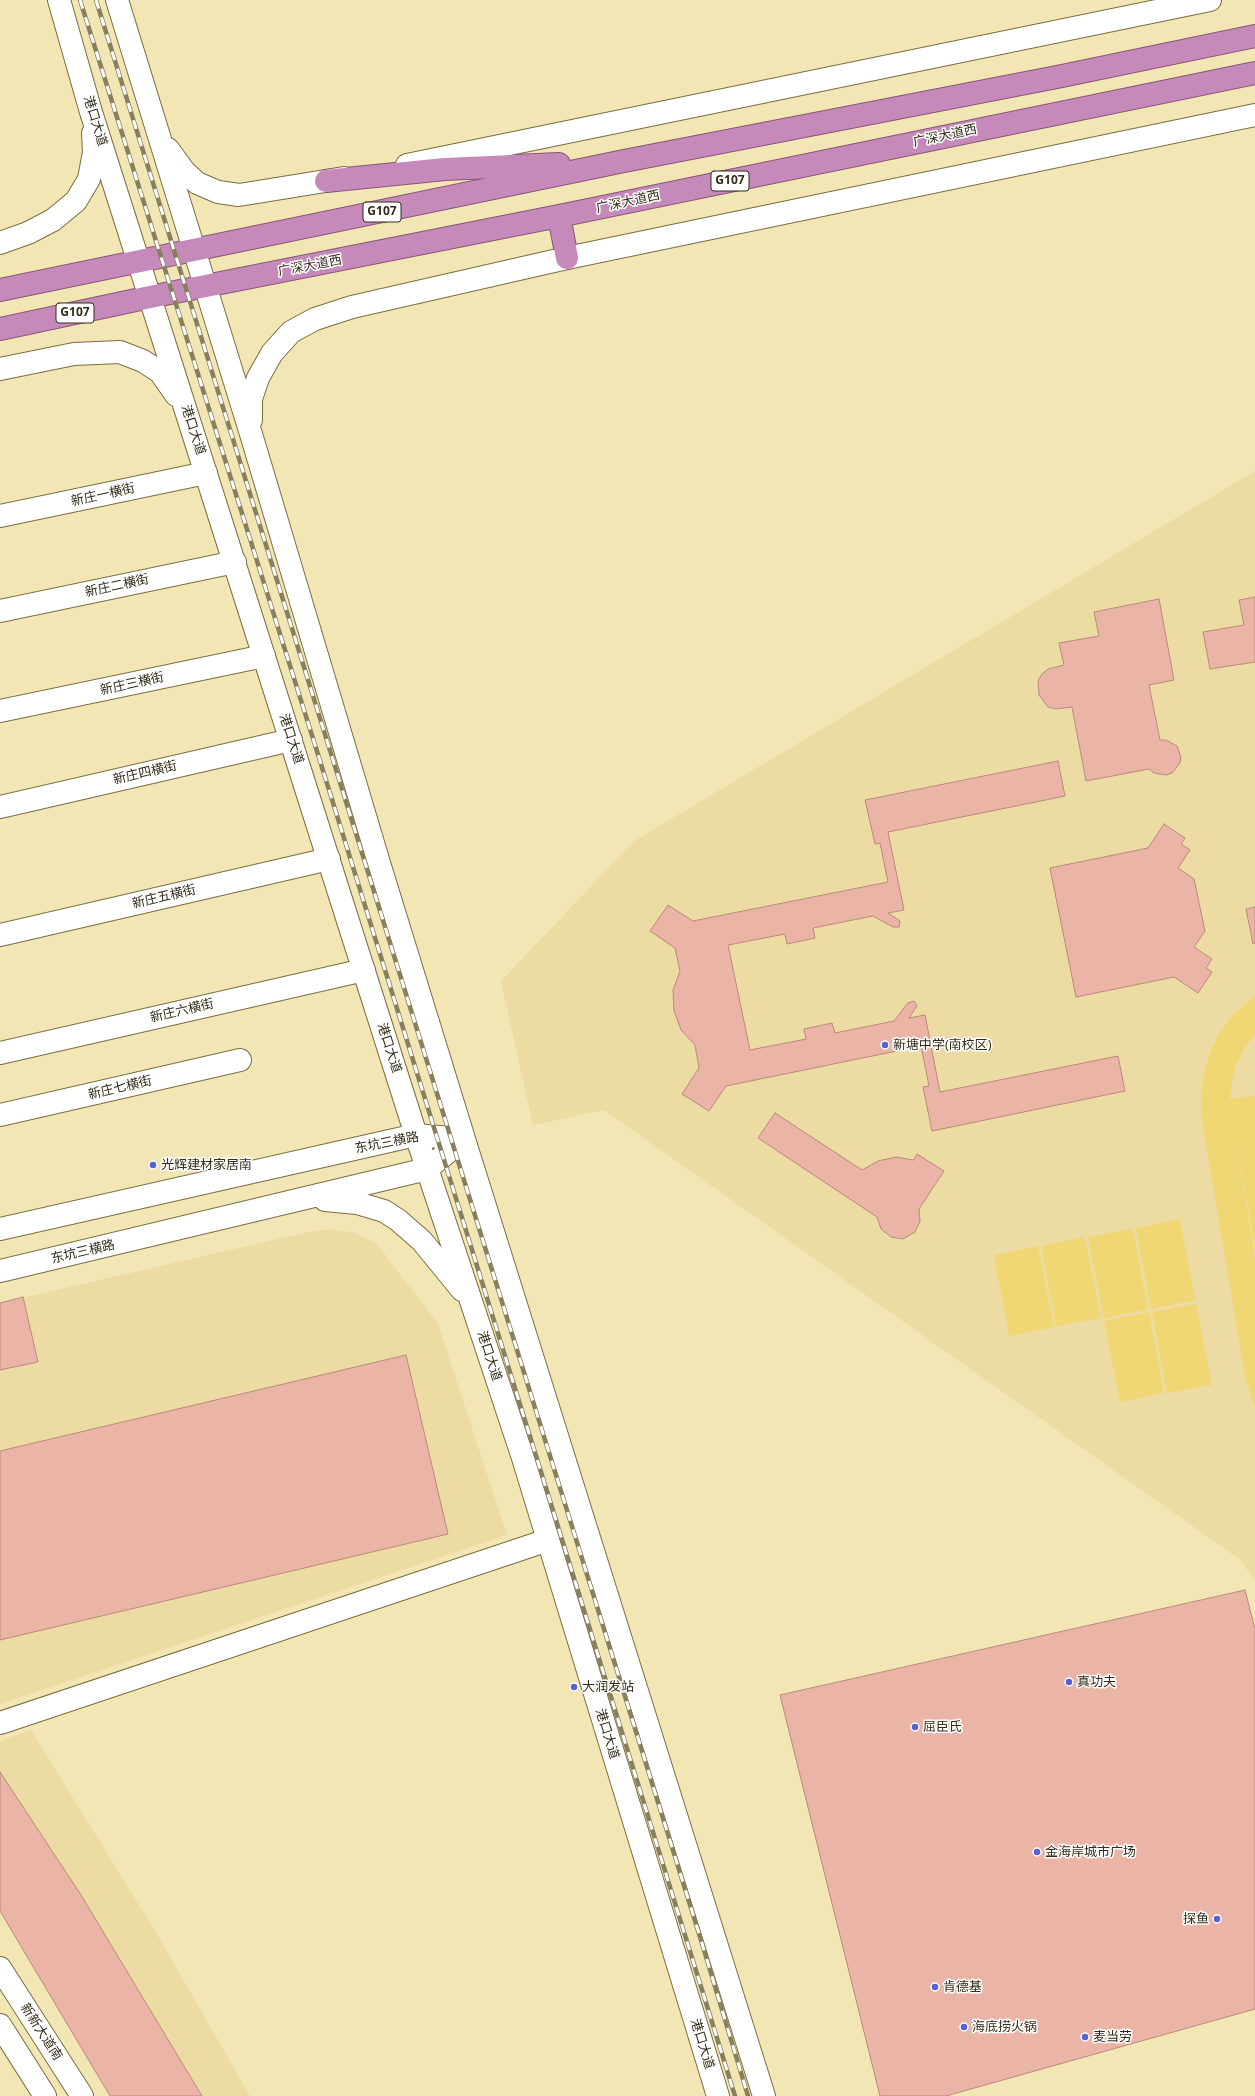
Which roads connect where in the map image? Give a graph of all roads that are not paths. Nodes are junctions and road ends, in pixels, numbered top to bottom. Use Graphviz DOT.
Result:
graph roads {
  1 [pos="59,0"];
  2 [pos="117,0"];
  3 [pos="1210,0"];
  4 [pos="1255,36"];
  5 [pos="1255,72"];
  6 [pos="91,112"];
  7 [pos="1255,115"];
  8 [pos="157,133"];
  9 [pos="624,161"];
  10 [pos="326,181"];
  11 [pos="558,216"];
  12 [pos="0,242"];
  13 [pos="193,250"];
  14 [pos="567,258"];
  15 [pos="139,261"];
  16 [pos="205,286"];
  17 [pos="0,290"];
  18 [pos="150,297"];
  19 [pos="0,329"];
  20 [pos="0,369"];
  21 [pos="189,419"];
  22 [pos="251,434"];
  23 [pos="206,473"];
  24 [pos="0,516"];
  25 [pos="234,562"];
  26 [pos="0,611"];
  27 [pos="264,656"];
  28 [pos="0,711"];
  29 [pos="291,740"];
  30 [pos="0,807"];
  31 [pos="329,859"];
  32 [pos="0,935"];
  33 [pos="364,970"];
  34 [pos="0,1053"];
  35 [pos="240,1060"];
  36 [pos="0,1115"];
  37 [pos="416,1135"];
  38 [pos="464,1138"];
  39 [pos="427,1169"];
  40 [pos="308,1198"];
  41 [pos="0,1229"];
  42 [pos="0,1272"];
  43 [pos="470,1300"];
  44 [pos="548,1540"];
  45 [pos="0,1723"];
  46 [pos="0,1968"];
  47 [pos="0,2025"];
  48 [pos="46,2096"];
  49 [pos="82,2096"];
  50 [pos="718,2096"];
  51 [pos="764,2096"];
  1 -- 6 [label="street, 港口大道"];
  2 -- 8 [label="street"];
  3 -- 10 [label="street"];
  4 -- 9 [label="highway, G107"];
  5 -- 11 [label="highway, 广深大道西 / G107"];
  6 -- 12 [label="street"];
  6 -- 15 [label="street, 港口大道"];
  7 -- 14 [label="street"];
  8 -- 10 [label="street"];
  8 -- 13 [label="street"];
  9 -- 10 [label="highway"];
  9 -- 13 [label="highway, G107"];
  11 -- 14 [label="highway"];
  11 -- 16 [label="highway, 广深大道西 / G107"];
  13 -- 15 [label="highway, G107"];
  13 -- 16 [label="street"];
  14 -- 22 [label="street"];
  15 -- 17 [label="highway, G107"];
  15 -- 18 [label="street, 港口大道"];
  16 -- 18 [label="highway, 广深大道西 / G107"];
  16 -- 22 [label="street"];
  18 -- 19 [label="highway, 广深大道西 / G107"];
  18 -- 21 [label="street, 港口大道"];
  20 -- 21 [label="street"];
  21 -- 23 [label="street, 港口大道"];
  22 -- 38 [label="street"];
  23 -- 24 [label="street, 新庄一横街"];
  23 -- 25 [label="street, 港口大道"];
  25 -- 26 [label="street, 新庄二横街"];
  25 -- 27 [label="street, 港口大道"];
  27 -- 28 [label="street, 新庄三横街"];
  27 -- 29 [label="street, 港口大道"];
  29 -- 30 [label="street, 新庄四横街"];
  29 -- 31 [label="street, 港口大道"];
  31 -- 32 [label="street, 新庄五横街"];
  31 -- 33 [label="street, 港口大道"];
  33 -- 34 [label="street, 新庄六横街"];
  33 -- 37 [label="street, 港口大道"];
  35 -- 36 [label="street, 新庄七横街"];
  37 -- 38 [label="street, 东坑三横路"];
  37 -- 39 [label="street, 港口大道"];
  37 -- 41 [label="street, 东坑三横路"];
  38 -- 39 [label="street, 东坑三横路"];
  38 -- 51 [label="street"];
  39 -- 40 [label="street, 东坑三横路"];
  39 -- 43 [label="street, 港口大道"];
  40 -- 42 [label="street, 东坑三横路"];
  40 -- 43 [label="street"];
  43 -- 44 [label="street, 港口大道"];
  44 -- 45 [label="street"];
  44 -- 50 [label="street, 港口大道"];
  46 -- 49 [label="street, 新新大道南"];
  47 -- 48 [label="street"];
}
